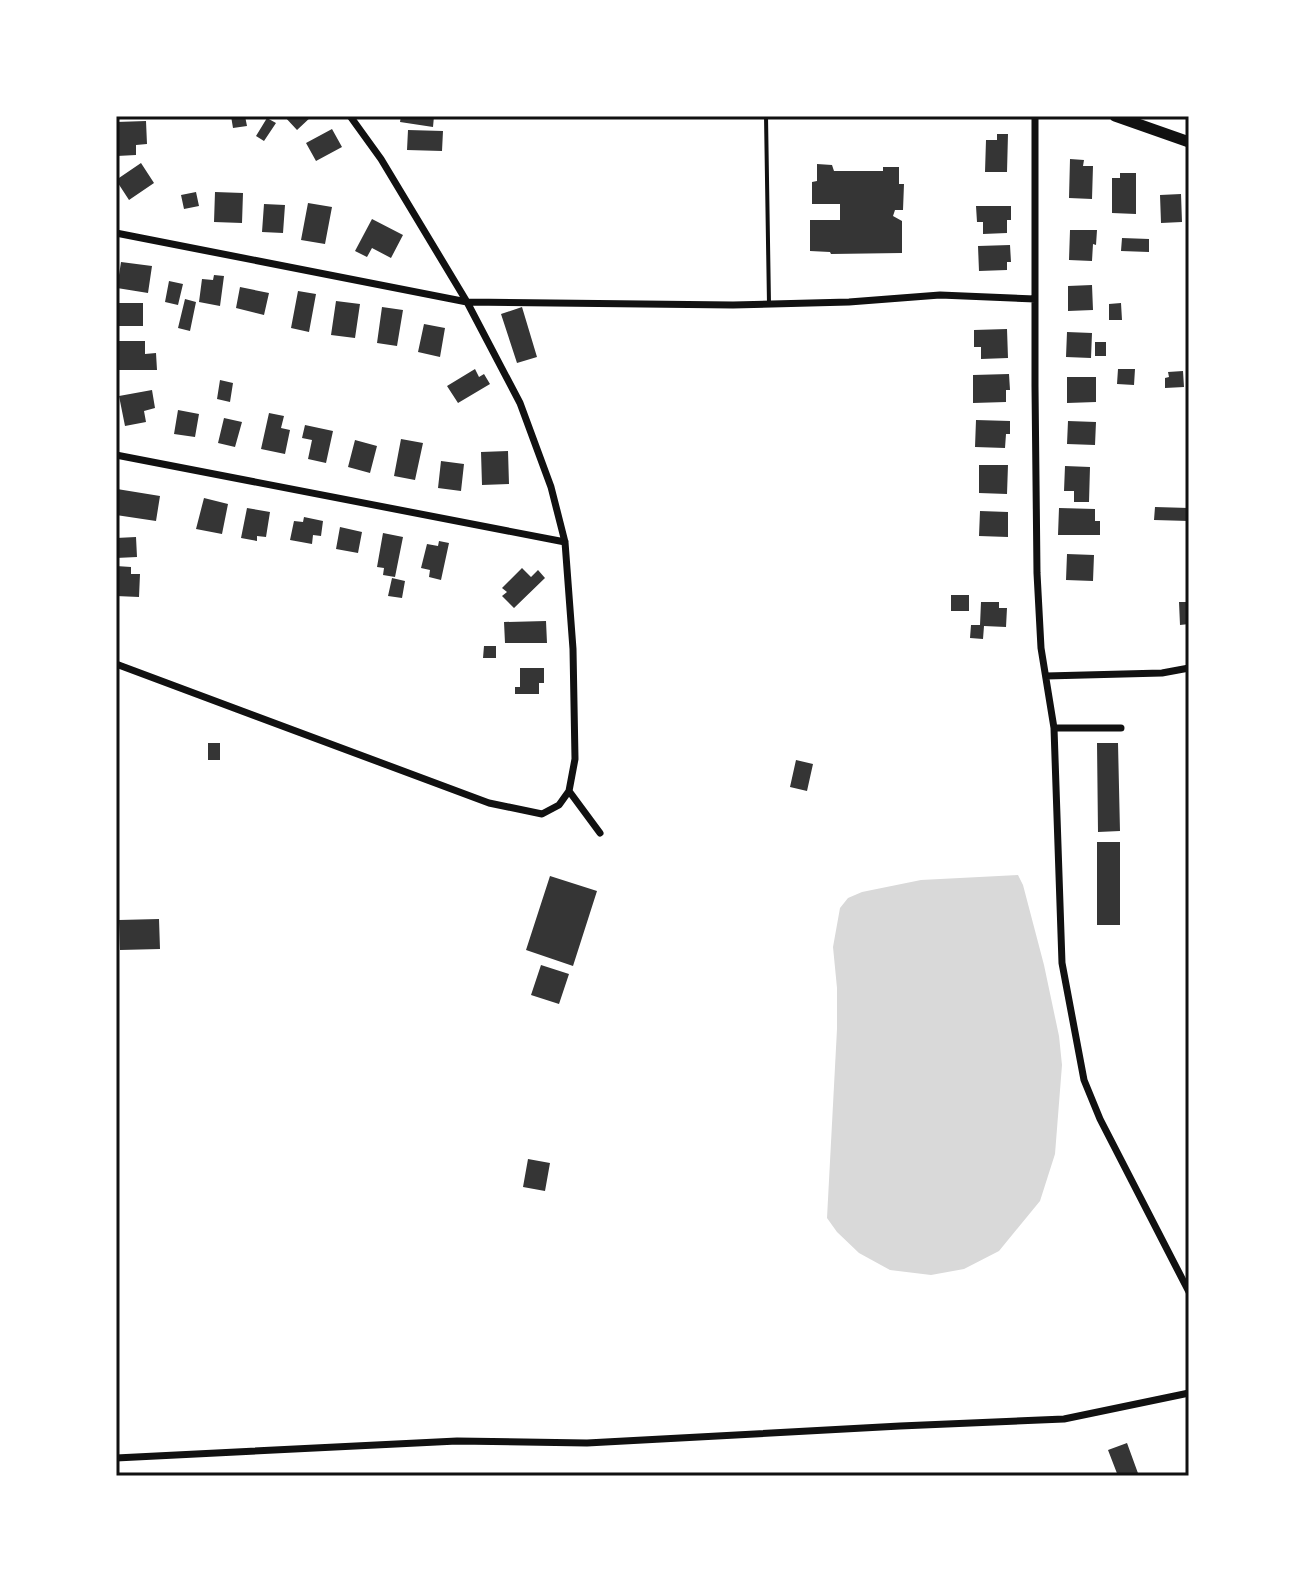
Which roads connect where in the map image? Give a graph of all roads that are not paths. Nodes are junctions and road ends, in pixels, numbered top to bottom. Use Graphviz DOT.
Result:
graph roads {
  1 [pos="350,116"];
  2 [pos="766,116"];
  3 [pos="1035,116"];
  4 [pos="1115,116"];
  5 [pos="1189,142"];
  6 [pos="116,233"];
  7 [pos="1035,299"];
  8 [pos="467,302"];
  9 [pos="769,304"];
  10 [pos="116,455"];
  11 [pos="565,542"];
  12 [pos="116,664"];
  13 [pos="1189,668"];
  14 [pos="1046,676"];
  15 [pos="1054,728"];
  16 [pos="1121,728"];
  17 [pos="569,791"];
  18 [pos="600,833"];
  19 [pos="1189,1292"];
  20 [pos="1189,1393"];
  21 [pos="116,1458"];
  1 -- 8 [label="street"];
  2 -- 9 [label="lane"];
  3 -- 7 [label="street"];
  4 -- 5 [label="main road"];
  6 -- 8 [label="street"];
  7 -- 9 [label="street"];
  7 -- 14 [label="street"];
  8 -- 9 [label="street"];
  8 -- 11 [label="street"];
  10 -- 11 [label="street"];
  11 -- 17 [label="street"];
  12 -- 17 [label="street"];
  13 -- 14 [label="street"];
  14 -- 15 [label="street"];
  15 -- 16 [label="street"];
  15 -- 19 [label="street"];
  17 -- 18 [label="street"];
  20 -- 21 [label="street"];
}
